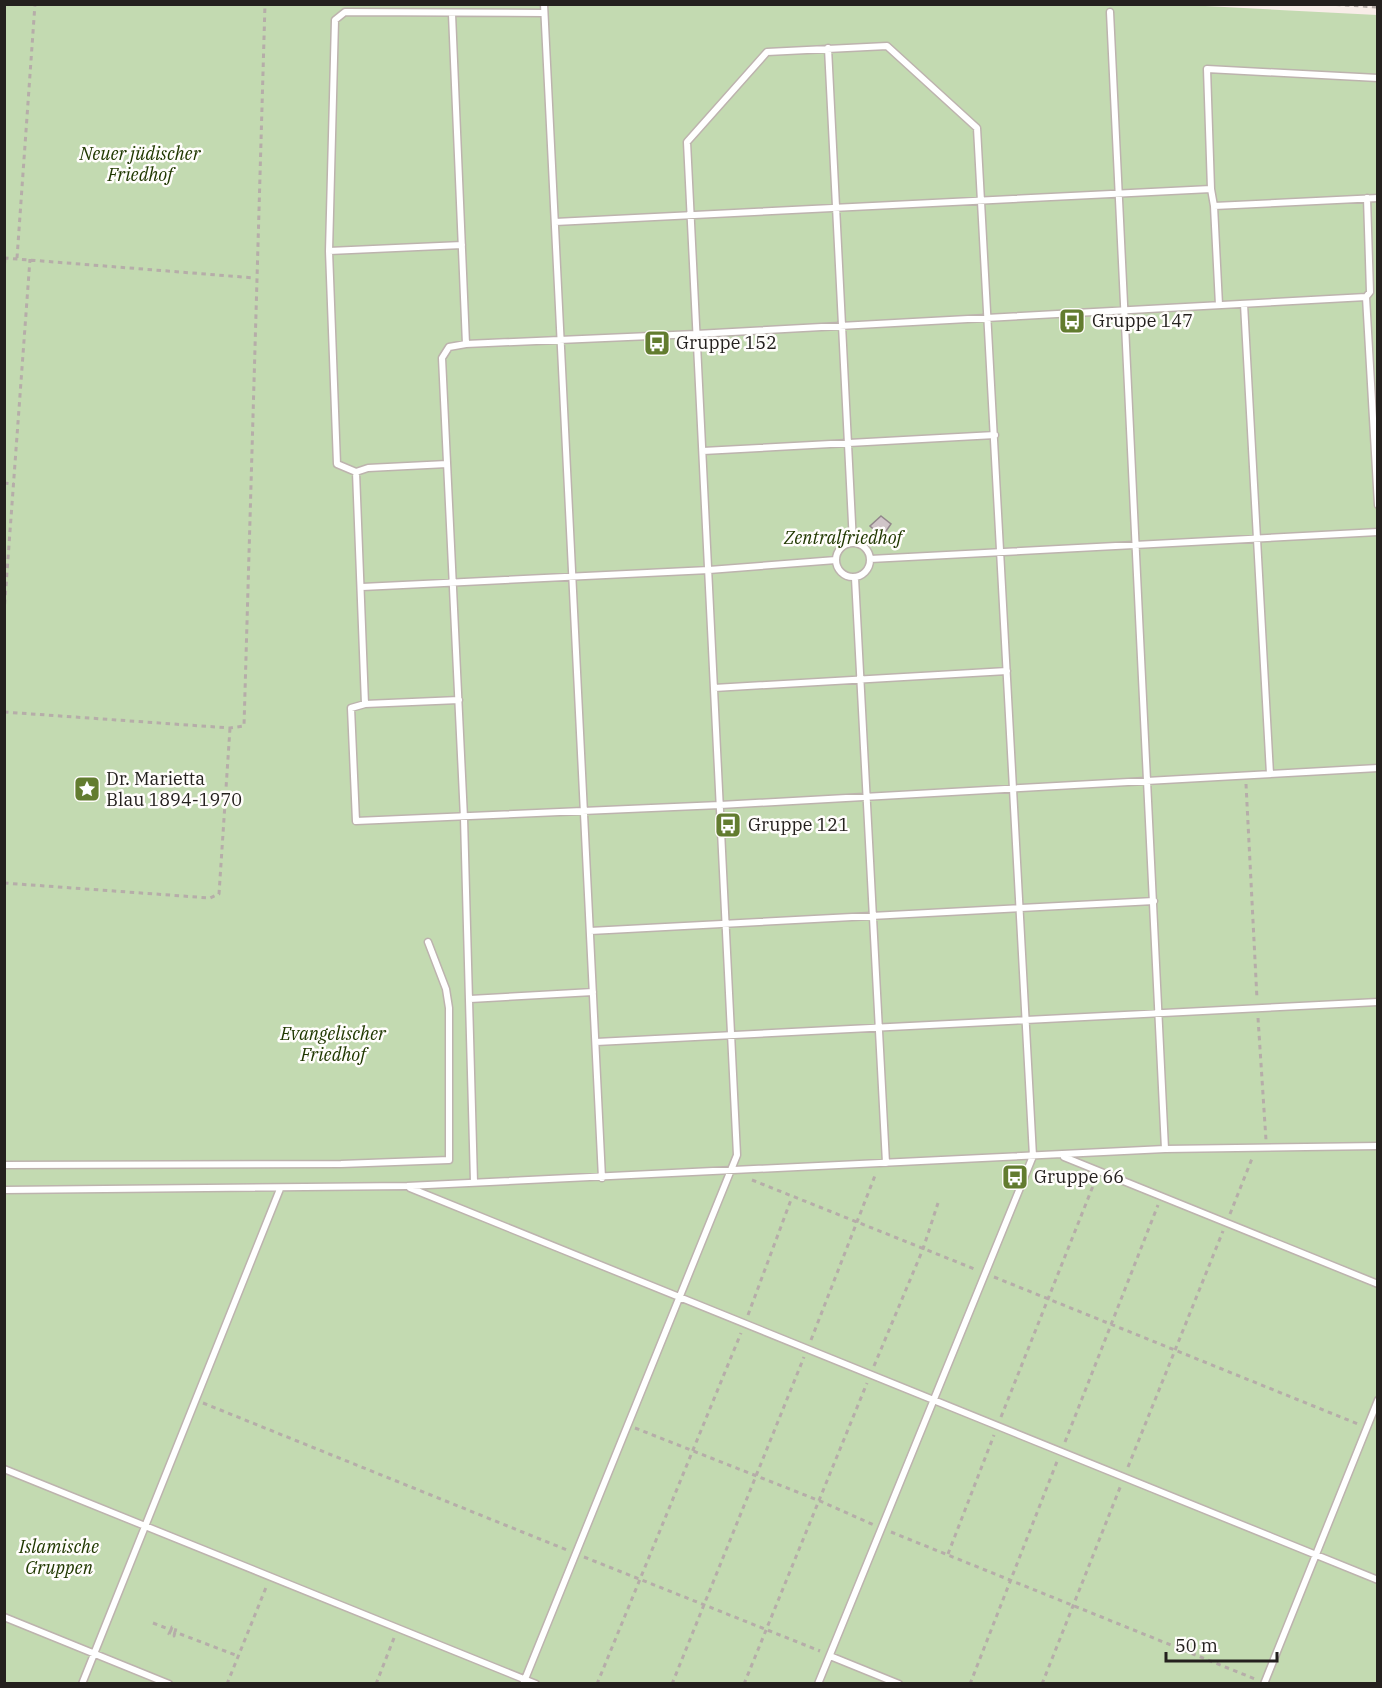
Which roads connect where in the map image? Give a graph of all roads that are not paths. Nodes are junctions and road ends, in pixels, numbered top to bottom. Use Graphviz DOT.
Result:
graph roads {
  1 [pos="544,4"];
  2 [pos="1110,12"];
  3 [pos="544,13"];
  4 [pos="452,14"];
  5 [pos="828,48"];
  6 [pos="1377,78"];
  7 [pos="1211,189"];
  8 [pos="1118,193"];
  9 [pos="1367,198"];
  10 [pos="1377,198"];
  11 [pos="981,200"];
  12 [pos="1214,206"];
  13 [pos="836,208"];
  14 [pos="690,215"];
  15 [pos="555,222"];
  16 [pos="462,245"];
  17 [pos="329,251"];
  18 [pos="1366,297"];
  19 [pos="1244,304"];
  20 [pos="1219,305"];
  21 [pos="1123,309"];
  22 [pos="988,317"];
  23 [pos="842,325"];
  24 [pos="696,334"];
  25 [pos="561,339"];
  26 [pos="466,344"];
  27 [pos="1369,351"];
  28 [pos="1377,351"];
  29 [pos="995,435"];
  30 [pos="848,445"];
  31 [pos="703,451"];
  32 [pos="447,464"];
  33 [pos="356,472"];
  34 [pos="1377,505"];
  35 [pos="1377,532"];
  36 [pos="1257,539"];
  37 [pos="853,543"];
  38 [pos="1137,546"];
  39 [pos="1000,552"];
  40 [pos="870,559"];
  41 [pos="836,560"];
  42 [pos="709,570"];
  43 [pos="573,575"];
  44 [pos="855,578"];
  45 [pos="453,582"];
  46 [pos="362,587"];
  47 [pos="1007,671"];
  48 [pos="860,680"];
  49 [pos="714,688"];
  50 [pos="459,700"];
  51 [pos="365,704"];
  52 [pos="1377,768"];
  53 [pos="1270,774"];
  54 [pos="1149,782"];
  55 [pos="1014,789"];
  56 [pos="867,797"];
  57 [pos="720,805"];
  58 [pos="584,811"];
  59 [pos="464,818"];
  60 [pos="1154,901"];
  61 [pos="1020,909"];
  62 [pos="873,915"];
  63 [pos="726,922"];
  64 [pos="590,931"];
  65 [pos="428,942"];
  66 [pos="593,992"];
  67 [pos="470,999"];
  68 [pos="1377,1002"];
  69 [pos="1159,1013"];
  70 [pos="1026,1020"];
  71 [pos="879,1027"];
  72 [pos="732,1034"];
  73 [pos="596,1042"];
  74 [pos="1377,1146"];
  75 [pos="1166,1149"];
  76 [pos="1060,1155"];
  77 [pos="1033,1156"];
  78 [pos="883,1163"];
  79 [pos="4,1166"];
  80 [pos="732,1173"];
  81 [pos="602,1178"];
  82 [pos="474,1182"];
  83 [pos="407,1186"];
  84 [pos="279,1189"];
  85 [pos="4,1190"];
  86 [pos="1377,1284"];
  87 [pos="680,1298"];
  88 [pos="1377,1400"];
  89 [pos="934,1401"];
  90 [pos="4,1469"];
  91 [pos="145,1526"];
  92 [pos="1316,1555"];
  93 [pos="1377,1580"];
  94 [pos="4,1617"];
  95 [pos="94,1653"];
  96 [pos="830,1655"];
  97 [pos="524,1681"];
  98 [pos="82,1683"];
  99 [pos="169,1683"];
  100 [pos="536,1683"];
  101 [pos="819,1683"];
  102 [pos="899,1683"];
  103 [pos="1264,1683"];
  1 -- 3 [label="lane"];
  2 -- 8 [label="lane"];
  3 -- 4 [label="lane"];
  3 -- 15 [label="lane"];
  4 -- 16 [label="lane"];
  4 -- 17 [label="lane"];
  5 -- 11 [label="lane"];
  5 -- 13 [label="lane"];
  5 -- 14 [label="lane"];
  6 -- 7 [label="lane"];
  7 -- 8 [label="lane"];
  7 -- 12 [label="lane"];
  8 -- 11 [label="lane"];
  8 -- 21 [label="lane"];
  9 -- 10 [label="lane"];
  9 -- 12 [label="lane"];
  9 -- 18 [label="lane"];
  11 -- 13 [label="lane"];
  11 -- 22 [label="lane"];
  12 -- 20 [label="lane"];
  13 -- 14 [label="lane"];
  13 -- 23 [label="lane"];
  14 -- 15 [label="lane"];
  14 -- 24 [label="lane"];
  15 -- 25 [label="lane"];
  16 -- 17 [label="lane"];
  16 -- 26 [label="lane"];
  17 -- 33 [label="lane"];
  18 -- 19 [label="lane"];
  18 -- 27 [label="lane"];
  19 -- 20 [label="lane"];
  19 -- 36 [label="lane"];
  20 -- 21 [label="lane"];
  21 -- 22 [label="lane"];
  21 -- 38 [label="lane"];
  22 -- 23 [label="lane"];
  22 -- 29 [label="lane"];
  23 -- 24 [label="lane"];
  23 -- 30 [label="lane"];
  24 -- 25 [label="lane"];
  24 -- 31 [label="lane"];
  25 -- 26 [label="lane"];
  25 -- 43 [label="lane"];
  26 -- 32 [label="lane"];
  27 -- 28 [label="lane"];
  27 -- 34 [label="lane"];
  29 -- 30 [label="lane"];
  29 -- 39 [label="lane"];
  30 -- 31 [label="lane"];
  30 -- 37 [label="lane"];
  31 -- 42 [label="lane"];
  32 -- 33 [label="lane"];
  32 -- 45 [label="lane"];
  33 -- 46 [label="lane"];
  35 -- 36 [label="lane"];
  36 -- 38 [label="lane"];
  36 -- 53 [label="lane"];
  37 -- 40 [label="lane"];
  37 -- 41 [label="lane"];
  38 -- 39 [label="lane"];
  38 -- 54 [label="lane"];
  39 -- 40 [label="lane"];
  39 -- 47 [label="lane"];
  40 -- 44 [label="lane"];
  41 -- 42 [label="lane"];
  41 -- 44 [label="lane"];
  42 -- 43 [label="lane"];
  42 -- 49 [label="lane"];
  43 -- 45 [label="lane"];
  43 -- 58 [label="lane"];
  44 -- 48 [label="lane"];
  45 -- 46 [label="lane"];
  45 -- 50 [label="lane"];
  46 -- 51 [label="lane"];
  47 -- 48 [label="lane"];
  47 -- 55 [label="lane"];
  48 -- 49 [label="lane"];
  48 -- 56 [label="lane"];
  49 -- 57 [label="lane"];
  50 -- 51 [label="lane"];
  50 -- 59 [label="lane"];
  51 -- 59 [label="lane"];
  52 -- 53 [label="lane"];
  53 -- 54 [label="lane"];
  54 -- 55 [label="lane"];
  54 -- 60 [label="lane"];
  55 -- 56 [label="lane"];
  55 -- 61 [label="lane"];
  56 -- 57 [label="lane"];
  56 -- 62 [label="lane"];
  57 -- 58 [label="lane"];
  57 -- 63 [label="lane"];
  58 -- 59 [label="lane"];
  58 -- 64 [label="lane"];
  59 -- 67 [label="lane"];
  60 -- 61 [label="lane"];
  60 -- 69 [label="lane"];
  61 -- 62 [label="lane"];
  61 -- 70 [label="lane"];
  62 -- 63 [label="lane"];
  62 -- 71 [label="lane"];
  63 -- 64 [label="lane"];
  63 -- 72 [label="lane"];
  64 -- 66 [label="lane"];
  65 -- 79 [label="lane"];
  66 -- 67 [label="lane"];
  66 -- 73 [label="lane"];
  67 -- 82 [label="lane"];
  68 -- 69 [label="lane"];
  69 -- 70 [label="lane"];
  69 -- 75 [label="lane"];
  70 -- 71 [label="lane"];
  70 -- 77 [label="lane"];
  71 -- 72 [label="lane"];
  71 -- 78 [label="lane"];
  72 -- 73 [label="lane"];
  72 -- 80 [label="lane"];
  73 -- 81 [label="lane"];
  74 -- 75 [label="lane"];
  75 -- 76 [label="lane"];
  76 -- 77 [label="lane"];
  76 -- 86 [label="lane"];
  77 -- 78 [label="lane"];
  77 -- 89 [label="lane"];
  78 -- 80 [label="lane"];
  80 -- 81 [label="lane"];
  80 -- 87 [label="lane"];
  81 -- 82 [label="lane"];
  82 -- 83 [label="lane"];
  83 -- 84 [label="lane"];
  83 -- 87 [label="lane"];
  84 -- 85 [label="lane"];
  84 -- 91 [label="lane"];
  87 -- 89 [label="lane"];
  87 -- 97 [label="lane"];
  88 -- 92 [label="lane"];
  89 -- 92 [label="lane"];
  89 -- 96 [label="lane"];
  90 -- 91 [label="lane"];
  91 -- 95 [label="lane"];
  91 -- 97 [label="lane"];
  92 -- 93 [label="lane"];
  92 -- 103 [label="lane"];
  94 -- 95 [label="lane"];
  95 -- 98 [label="lane"];
  95 -- 99 [label="lane"];
  96 -- 101 [label="lane"];
  96 -- 102 [label="lane"];
  97 -- 100 [label="lane"];
}
